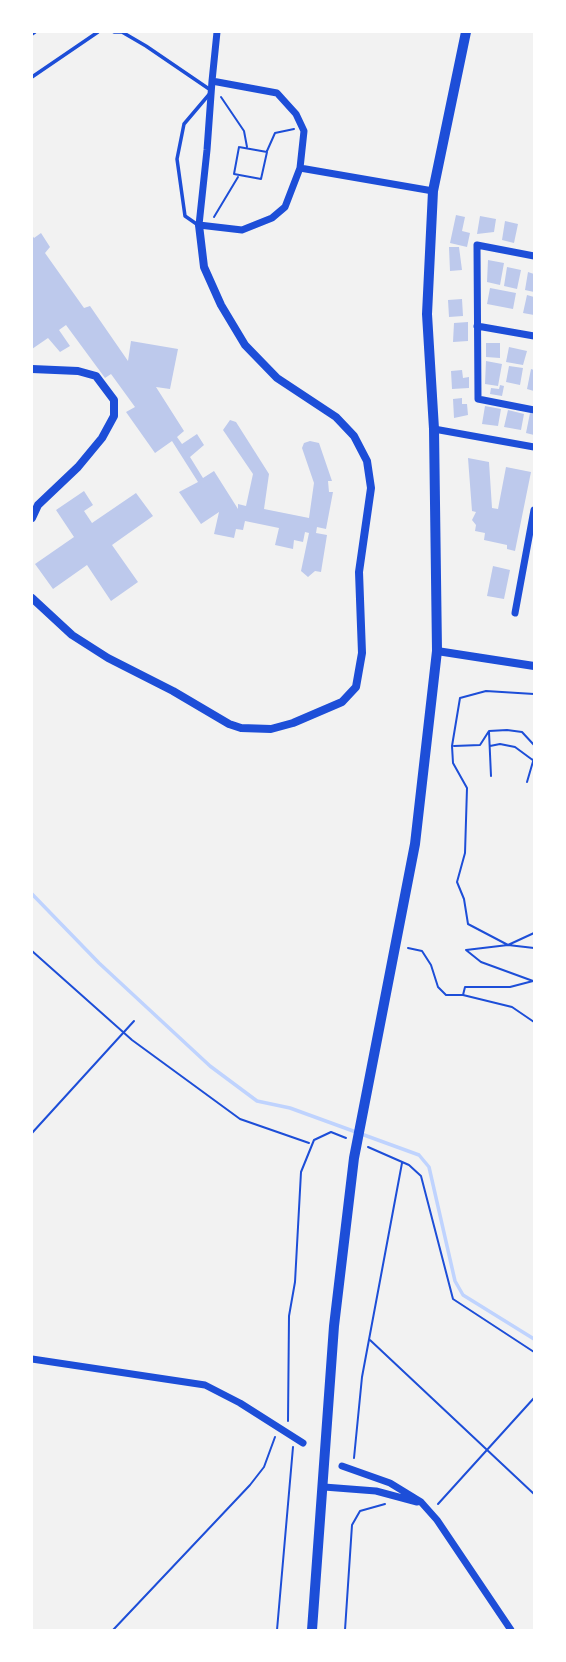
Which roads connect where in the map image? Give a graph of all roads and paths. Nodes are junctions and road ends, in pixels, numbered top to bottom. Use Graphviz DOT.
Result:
graph roads {
  1 [pos="98,32"];
  2 [pos="114,32"];
  3 [pos="217,32"];
  4 [pos="466,32"];
  5 [pos="32,77"];
  6 [pos="212,81"];
  7 [pos="212,91"];
  8 [pos="303,129"];
  9 [pos="247,148"];
  10 [pos="267,152"];
  11 [pos="300,168"];
  12 [pos="239,175"];
  13 [pos="433,191"];
  14 [pos="203,226"];
  15 [pos="534,256"];
  16 [pos="477,326"];
  17 [pos="534,336"];
  18 [pos="32,369"];
  19 [pos="534,410"];
  20 [pos="434,429"];
  21 [pos="534,447"];
  22 [pos="534,510"];
  23 [pos="32,518"];
  24 [pos="32,598"];
  25 [pos="515,613"];
  26 [pos="437,651"];
  27 [pos="534,666"];
  28 [pos="534,694"];
  29 [pos="489,731"];
  30 [pos="534,745"];
  31 [pos="452,746"];
  32 [pos="490,746"];
  33 [pos="534,759"];
  34 [pos="491,776"];
  35 [pos="527,782"];
  36 [pos="534,933"];
  37 [pos="394,945"];
  38 [pos="508,945"];
  39 [pos="534,948"];
  40 [pos="32,950"];
  41 [pos="463,995"];
  42 [pos="134,1021"];
  43 [pos="534,1021"];
  44 [pos="124,1033"];
  45 [pos="32,1133"];
  46 [pos="353,1141"];
  47 [pos="311,1144"];
  48 [pos="365,1145"];
  49 [pos="402,1161"];
  50 [pos="370,1340"];
  51 [pos="534,1352"];
  52 [pos="32,1359"];
  53 [pos="534,1398"];
  54 [pos="279,1426"];
  55 [pos="291,1434"];
  56 [pos="303,1443"];
  57 [pos="487,1450"];
  58 [pos="342,1466"];
  59 [pos="353,1470"];
  60 [pos="324,1487"];
  61 [pos="534,1494"];
  62 [pos="421,1502"];
  63 [pos="387,1503"];
  64 [pos="430,1513"];
  65 [pos="113,1630"];
  66 [pos="277,1630"];
  67 [pos="312,1630"];
  68 [pos="345,1630"];
  69 [pos="511,1630"];
  1 -- 5 [label="lane"];
  2 -- 7 [label="lane"];
  3 -- 6 [label="street"];
  4 -- 13 [label="main road"];
  6 -- 7 [label="street"];
  6 -- 8 [label="street"];
  6 -- 9 [label="path"];
  7 -- 14 [label="street"];
  7 -- 14 [label="lane"];
  8 -- 10 [label="path"];
  8 -- 11 [label="street"];
  9 -- 10 [label="path"];
  9 -- 12 [label="path"];
  10 -- 12 [label="path"];
  11 -- 13 [label="street"];
  11 -- 14 [label="street"];
  12 -- 14 [label="path"];
  13 -- 20 [label="main road"];
  14 -- 24 [label="street"];
  15 -- 16 [label="street"];
  16 -- 17 [label="street"];
  16 -- 19 [label="street"];
  18 -- 23 [label="street"];
  20 -- 21 [label="street"];
  20 -- 26 [label="main road"];
  22 -- 25 [label="street"];
  26 -- 27 [label="street"];
  26 -- 37 [label="main road"];
  28 -- 31 [label="path"];
  29 -- 30 [label="path"];
  29 -- 31 [label="path"];
  29 -- 32 [label="path"];
  31 -- 38 [label="path"];
  32 -- 33 [label="path"];
  32 -- 34 [label="path"];
  33 -- 35 [label="path"];
  36 -- 38 [label="path"];
  37 -- 41 [label="path"];
  37 -- 60 [label="main road"];
  38 -- 39 [label="path"];
  38 -- 41 [label="path"];
  40 -- 44 [label="path"];
  41 -- 43 [label="path"];
  42 -- 44 [label="path"];
  44 -- 45 [label="path"];
  44 -- 47 [label="path"];
  46 -- 47 [label="path"];
  47 -- 55 [label="path"];
  48 -- 49 [label="path"];
  49 -- 50 [label="path"];
  49 -- 51 [label="path"];
  50 -- 57 [label="path"];
  50 -- 59 [label="path"];
  52 -- 54 [label="street"];
  53 -- 57 [label="path"];
  54 -- 55 [label="street"];
  54 -- 65 [label="path"];
  55 -- 56 [label="street"];
  55 -- 66 [label="path"];
  57 -- 61 [label="path"];
  57 -- 64 [label="path"];
  58 -- 59 [label="street"];
  59 -- 62 [label="street"];
  60 -- 62 [label="street"];
  60 -- 67 [label="main road"];
  62 -- 64 [label="street"];
  63 -- 68 [label="path"];
  64 -- 69 [label="street"];
}
